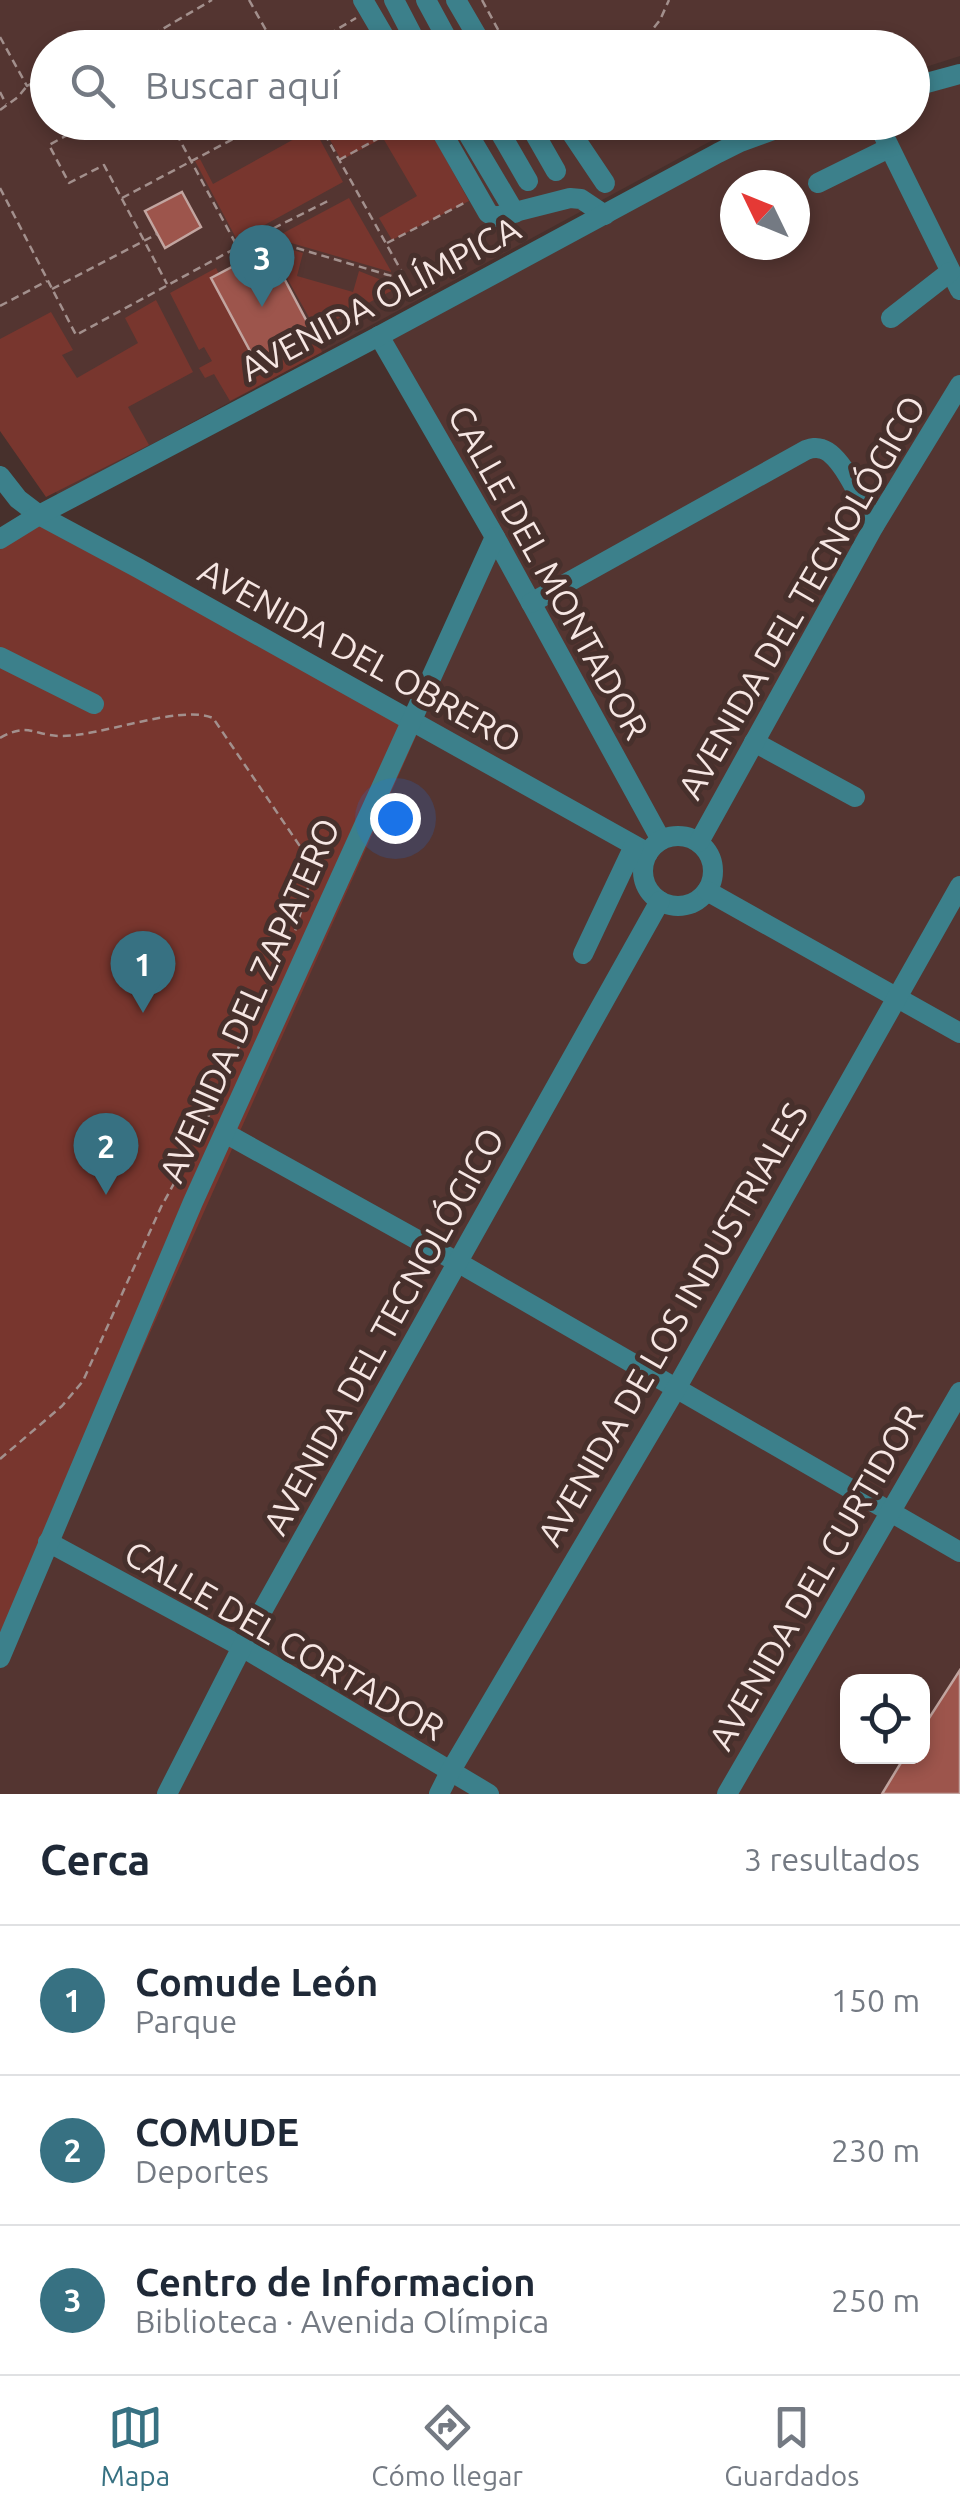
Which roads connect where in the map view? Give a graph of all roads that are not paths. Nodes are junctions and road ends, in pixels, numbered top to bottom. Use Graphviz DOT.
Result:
graph roads {
  1 [pos="394,0"];
  2 [pos="426,0"];
  3 [pos="456,0"];
  4 [pos="365,6"];
  5 [pos="380,30"];
  6 [pos="410,30"];
  7 [pos="442,30"];
  8 [pos="474,30"];
  9 [pos="960,74"];
  10 [pos="930,82"];
  11 [pos="446,140"];
  12 [pos="472,140"];
  13 [pos="504,140"];
  14 [pos="538,140"];
  15 [pos="576,140"];
  16 [pos="747,140"];
  17 [pos="885,140"];
  18 [pos="889,148"];
  19 [pos="556,171"];
  20 [pos="528,181"];
  21 [pos="818,182"];
  22 [pos="606,184"];
  23 [pos="515,213"];
  24 [pos="604,215"];
  25 [pos="955,281"];
  26 [pos="891,318"];
  27 [pos="379,336"];
  28 [pos="960,385"];
  29 [pos="0,476"];
  30 [pos="39,516"];
  31 [pos="874,526"];
  32 [pos="495,537"];
  33 [pos="0,540"];
  34 [pos="532,603"];
  35 [pos="0,656"];
  36 [pos="94,704"];
  37 [pos="412,721"];
  38 [pos="754,742"];
  39 [pos="855,797"];
  40 [pos="699,842"];
  41 [pos="648,846"];
  42 [pos="960,886"];
  43 [pos="707,891"];
  44 [pos="660,902"];
  45 [pos="583,954"];
  46 [pos="897,996"];
  47 [pos="960,1034"];
  48 [pos="225,1133"];
  49 [pos="459,1263"];
  50 [pos="676,1387"];
  51 [pos="960,1392"];
  52 [pos="891,1512"];
  53 [pos="48,1542"];
  54 [pos="960,1552"];
  55 [pos="242,1647"];
  56 [pos="0,1658"];
  57 [pos="450,1772"];
  58 [pos="167,1794"];
  59 [pos="439,1794"];
  60 [pos="490,1794"];
  61 [pos="727,1794"];
  1 -- 6 [label="street"];
  2 -- 7 [label="street"];
  3 -- 8 [label="street"];
  4 -- 5 [label="street"];
  9 -- 10 [label="street"];
  11 -- 23 [label="street"];
  12 -- 23 [label="street"];
  13 -- 20 [label="street"];
  14 -- 19 [label="street"];
  15 -- 22 [label="street"];
  16 -- 24 [label="street, AVENIDA OLÍMPICA"];
  17 -- 18 [label="street"];
  18 -- 21 [label="street"];
  18 -- 25 [label="street"];
  23 -- 24 [label="street"];
  24 -- 27 [label="street, AVENIDA OLÍMPICA"];
  25 -- 26 [label="street"];
  27 -- 30 [label="street, AVENIDA OLÍMPICA"];
  27 -- 32 [label="street, CALLE DEL MONTADOR"];
  28 -- 31 [label="street, AVENIDA DEL TECNOLÓGICO"];
  29 -- 30 [label="street, AVENIDA DEL OBRERO"];
  30 -- 33 [label="street, AVENIDA OLÍMPICA"];
  30 -- 37 [label="street, AVENIDA DEL OBRERO"];
  31 -- 34 [label="street"];
  31 -- 38 [label="street, AVENIDA DEL TECNOLÓGICO"];
  32 -- 34 [label="street, CALLE DEL MONTADOR"];
  32 -- 37 [label="street, AVENIDA DEL ZAPATERO"];
  34 -- 41 [label="street, CALLE DEL MONTADOR"];
  35 -- 36 [label="street"];
  37 -- 41 [label="street, AVENIDA DEL OBRERO"];
  37 -- 48 [label="street, AVENIDA DEL ZAPATERO"];
  38 -- 39 [label="street"];
  38 -- 40 [label="street, AVENIDA DEL TECNOLÓGICO"];
  40 -- 41 [label="street, AVENIDA DEL OBRERO"];
  40 -- 43 [label="street"];
  41 -- 44 [label="street"];
  41 -- 45 [label="street"];
  42 -- 46 [label="street, AVENIDA DE LOS INDUSTRIALES"];
  43 -- 44 [label="street"];
  43 -- 46 [label="street"];
  44 -- 49 [label="street, AVENIDA DEL TECNOLÓGICO"];
  46 -- 47 [label="street"];
  46 -- 50 [label="street, AVENIDA DE LOS INDUSTRIALES"];
  48 -- 49 [label="street"];
  48 -- 53 [label="street, AVENIDA DEL ZAPATERO"];
  49 -- 50 [label="street"];
  49 -- 55 [label="street, AVENIDA DEL TECNOLÓGICO"];
  50 -- 52 [label="street"];
  50 -- 57 [label="street, AVENIDA DE LOS INDUSTRIALES"];
  51 -- 52 [label="street, AVENIDA DEL CURTIDOR"];
  52 -- 54 [label="street"];
  52 -- 61 [label="street, AVENIDA DEL CURTIDOR"];
  53 -- 55 [label="street, CALLE DEL CORTADOR"];
  53 -- 56 [label="street, AVENIDA DEL ZAPATERO"];
  55 -- 57 [label="street, CALLE DEL CORTADOR"];
  55 -- 58 [label="street, AVENIDA DEL TECNOLÓGICO"];
  57 -- 59 [label="street, AVENIDA DE LOS INDUSTRIALES"];
  57 -- 60 [label="street, CALLE DEL CORTADOR"];
}
